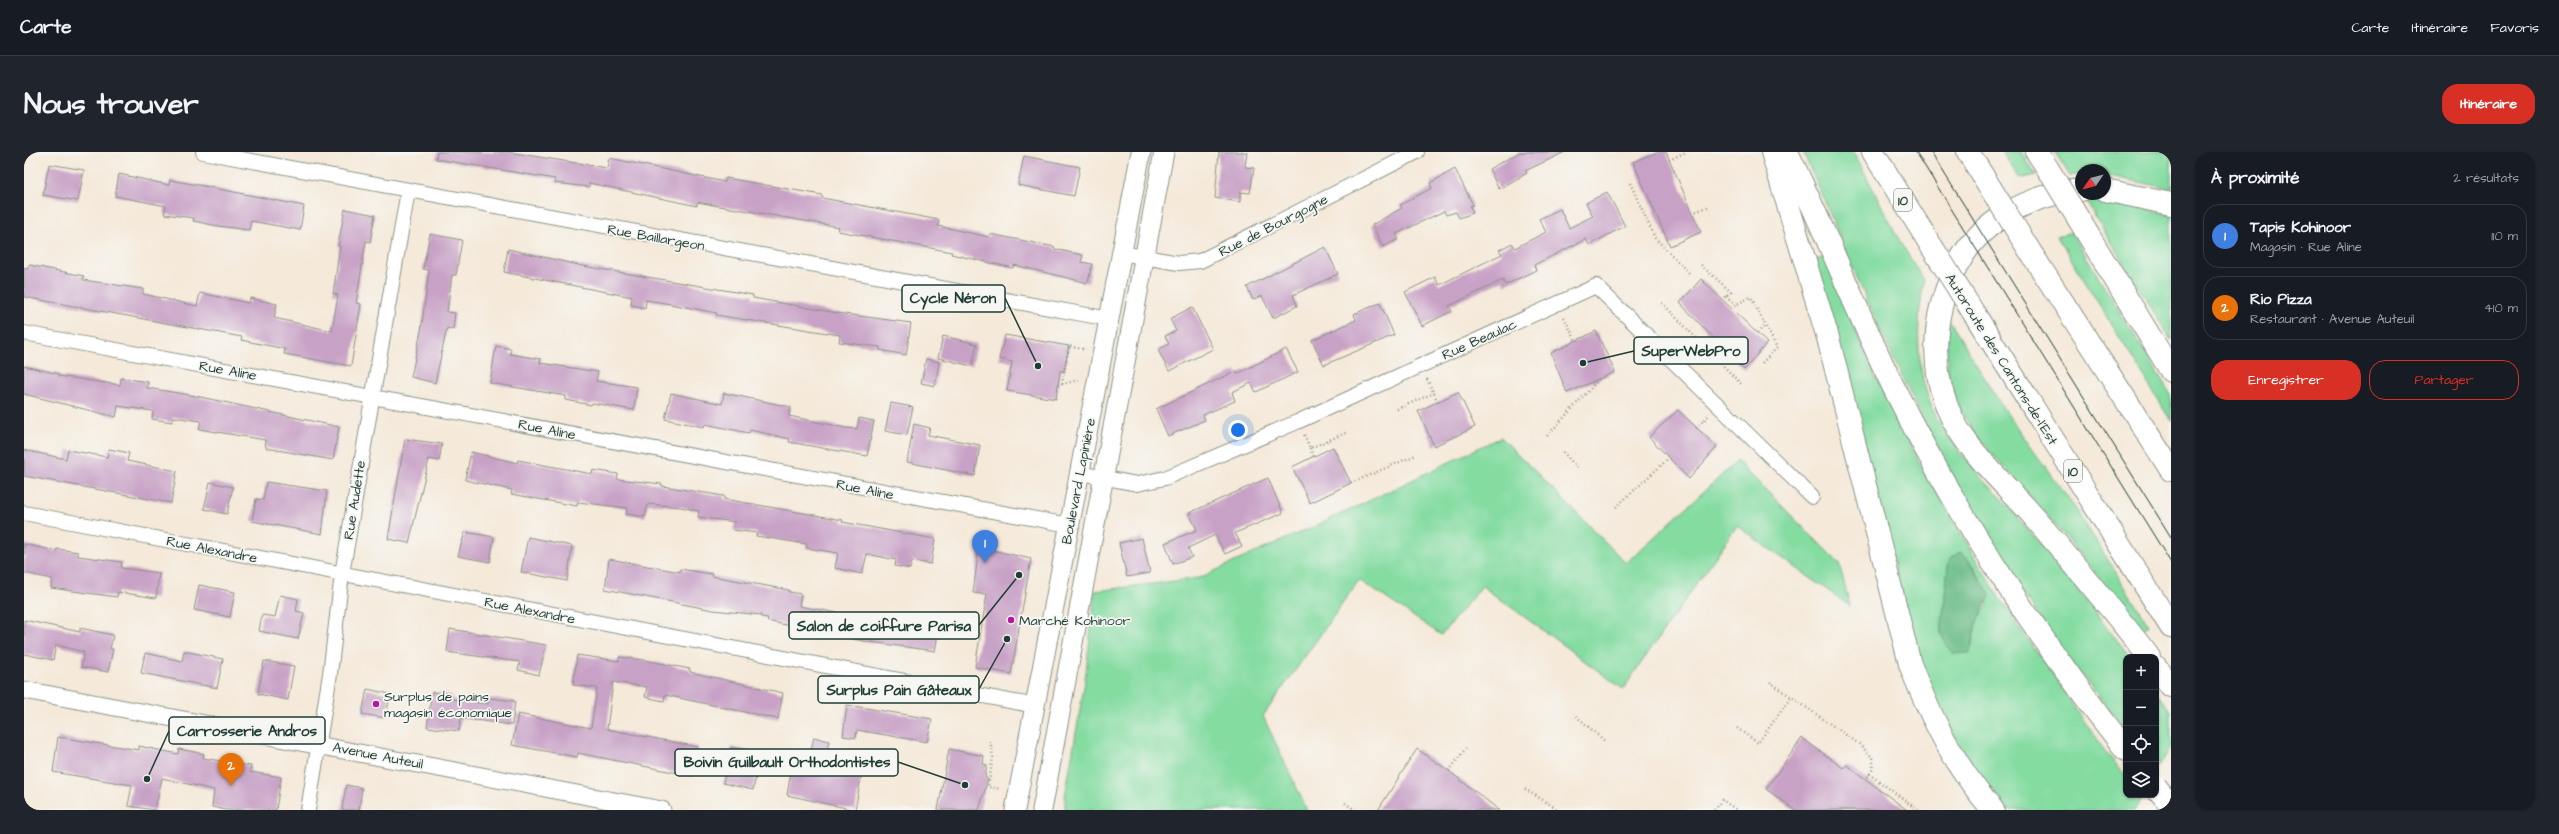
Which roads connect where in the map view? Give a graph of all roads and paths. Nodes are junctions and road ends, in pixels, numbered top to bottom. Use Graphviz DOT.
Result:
graph roads {
  1 [pos="203,152"];
  2 [pos="1141,152"];
  3 [pos="1164,152"];
  4 [pos="1417,152"];
  5 [pos="1686,152"];
  6 [pos="1772,152"];
  7 [pos="1787,152"];
  8 [pos="1873,152"];
  9 [pos="1968,152"];
  10 [pos="269,158"];
  11 [pos="1669,160"];
  12 [pos="2043,161"];
  13 [pos="1630,183"];
  14 [pos="408,191"];
  15 [pos="2075,191"];
  16 [pos="2111,191"];
  17 [pos="2171,204"];
  18 [pos="1710,206"];
  19 [pos="1692,213"];
  20 [pos="1121,253"];
  21 [pos="1145,257"];
  22 [pos="1701,265"];
  23 [pos="1691,275"];
  24 [pos="1726,296"];
  25 [pos="1722,299"];
  26 [pos="1662,303"];
  27 [pos="1558,304"];
  28 [pos="1109,319"];
  29 [pos="1765,326"];
  30 [pos="24,332"];
  31 [pos="1757,333"];
  32 [pos="1576,341"];
  33 [pos="1090,351"];
  34 [pos="1760,365"];
  35 [pos="1421,366"];
  36 [pos="2171,370"];
  37 [pos="1085,378"];
  38 [pos="1600,378"];
  39 [pos="1062,384"];
  40 [pos="1741,384"];
  41 [pos="1058,385"];
  42 [pos="1434,393"];
  43 [pos="371,396"];
  44 [pos="1438,402"];
  45 [pos="1397,409"];
  46 [pos="1297,422"];
  47 [pos="1348,432"];
  48 [pos="1547,436"];
  49 [pos="1310,448"];
  50 [pos="1563,452"];
  51 [pos="1416,455"];
  52 [pos="1313,456"];
  53 [pos="1669,458"];
  54 [pos="1577,468"];
  55 [pos="2171,470"];
  56 [pos="1080,473"];
  57 [pos="1104,478"];
  58 [pos="1351,483"];
  59 [pos="1812,497"];
  60 [pos="1616,507"];
  61 [pos="24,513"];
  62 [pos="1069,525"];
  63 [pos="342,574"];
  64 [pos="2171,627"];
  65 [pos="2147,654"];
  66 [pos="2159,670"];
  67 [pos="1770,682"];
  68 [pos="2171,686"];
  69 [pos="24,690"];
  70 [pos="1791,697"];
  71 [pos="1036,706"];
  72 [pos="1576,716"];
  73 [pos="1737,728"];
  74 [pos="990,741"];
  75 [pos="1606,742"];
  76 [pos="319,744"];
  77 [pos="2123,746"];
  78 [pos="1466,748"];
  79 [pos="1049,764"];
  80 [pos="1449,771"];
  81 [pos="1869,774"];
  82 [pos="1866,779"];
  83 [pos="1006,790"];
  84 [pos="1525,790"];
  85 [pos="2159,791"];
  86 [pos="1345,803"];
  87 [pos="2171,805"];
  88 [pos="308,810"];
  89 [pos="662,810"];
  90 [pos="1015,810"];
  91 [pos="1042,810"];
  92 [pos="1054,810"];
  93 [pos="1354,810"];
  94 [pos="1558,810"];
  95 [pos="1714,810"];
  96 [pos="1737,810"];
  97 [pos="1918,810"];
  98 [pos="1993,810"];
  1 -- 10 [label="street, Rue Baillargeon"];
  2 -- 20 [label="main road, Boulevard Lapinière"];
  3 -- 21 [label="main road, Boulevard Lapinière"];
  4 -- 21 [label="street, Rue de Bourgogne"];
  5 -- 11 [label="path"];
  6 -- 98 [label="highway"];
  7 -- 77 [label="highway"];
  8 -- 64 [label="highway, Autoroute des Cantons-de-l'Est / 10, bridge"];
  9 -- 55 [label="highway, bridge"];
  10 -- 14 [label="street, Rue Baillargeon"];
  12 -- 36 [label="highway, bridge"];
  13 -- 23 [label="path"];
  14 -- 28 [label="street, Rue Baillargeon"];
  14 -- 43 [label="street, Rue Audette"];
  15 -- 65 [label="highway"];
  16 -- 17 [label="highway"];
  18 -- 19 [label="path"];
  20 -- 21 [label="street, Rue de Bourgogne"];
  20 -- 28 [label="main road, Boulevard Lapinière"];
  21 -- 57 [label="main road, Boulevard Lapinière"];
  22 -- 24 [label="path"];
  24 -- 25 [label="path"];
  24 -- 29 [label="path"];
  26 -- 40 [label="path"];
  27 -- 32 [label="path"];
  27 -- 35 [label="street, Rue Beaulac"];
  27 -- 59 [label="street, Rue Beaulac"];
  28 -- 56 [label="main road, Boulevard Lapinière"];
  29 -- 31 [label="path"];
  29 -- 34 [label="path"];
  30 -- 43 [label="street, Rue Aline"];
  33 -- 39 [label="path"];
  35 -- 42 [label="path"];
  35 -- 46 [label="street, Rue Beaulac"];
  37 -- 39 [label="path"];
  38 -- 48 [label="path"];
  39 -- 41 [label="path"];
  42 -- 44 [label="path"];
  42 -- 45 [label="path"];
  43 -- 62 [label="street, Rue Aline"];
  43 -- 63 [label="street, Rue Audette"];
  46 -- 49 [label="path"];
  46 -- 57 [label="street, Rue Beaulac"];
  47 -- 49 [label="path"];
  49 -- 52 [label="path"];
  50 -- 54 [label="path"];
  51 -- 58 [label="path"];
  53 -- 60 [label="path"];
  56 -- 57 [label="street, Rue Beaulac"];
  56 -- 62 [label="main road, Boulevard Lapinière"];
  57 -- 79 [label="main road, Boulevard Lapinière"];
  61 -- 63 [label="street, Rue Alexandre"];
  62 -- 71 [label="main road, Boulevard Lapinière"];
  63 -- 71 [label="street, Rue Alexandre"];
  63 -- 76 [label="street, Rue Audette"];
  66 -- 68 [label="highway"];
  67 -- 70 [label="path"];
  69 -- 76 [label="street, Avenue Auteuil"];
  70 -- 73 [label="path"];
  70 -- 81 [label="path"];
  71 -- 90 [label="main road, Boulevard Lapinière"];
  72 -- 75 [label="path"];
  74 -- 83 [label="path"];
  76 -- 88 [label="street, Rue Audette"];
  76 -- 89 [label="street, Avenue Auteuil"];
  78 -- 80 [label="path"];
  79 -- 91 [label="main road, Boulevard Lapinière"];
  79 -- 92 [label="main road"];
  81 -- 82 [label="path"];
  81 -- 97 [label="path"];
  84 -- 94 [label="path"];
  85 -- 87 [label="highway, bridge"];
  86 -- 93 [label="path"];
  95 -- 96 [label="path"];
}
